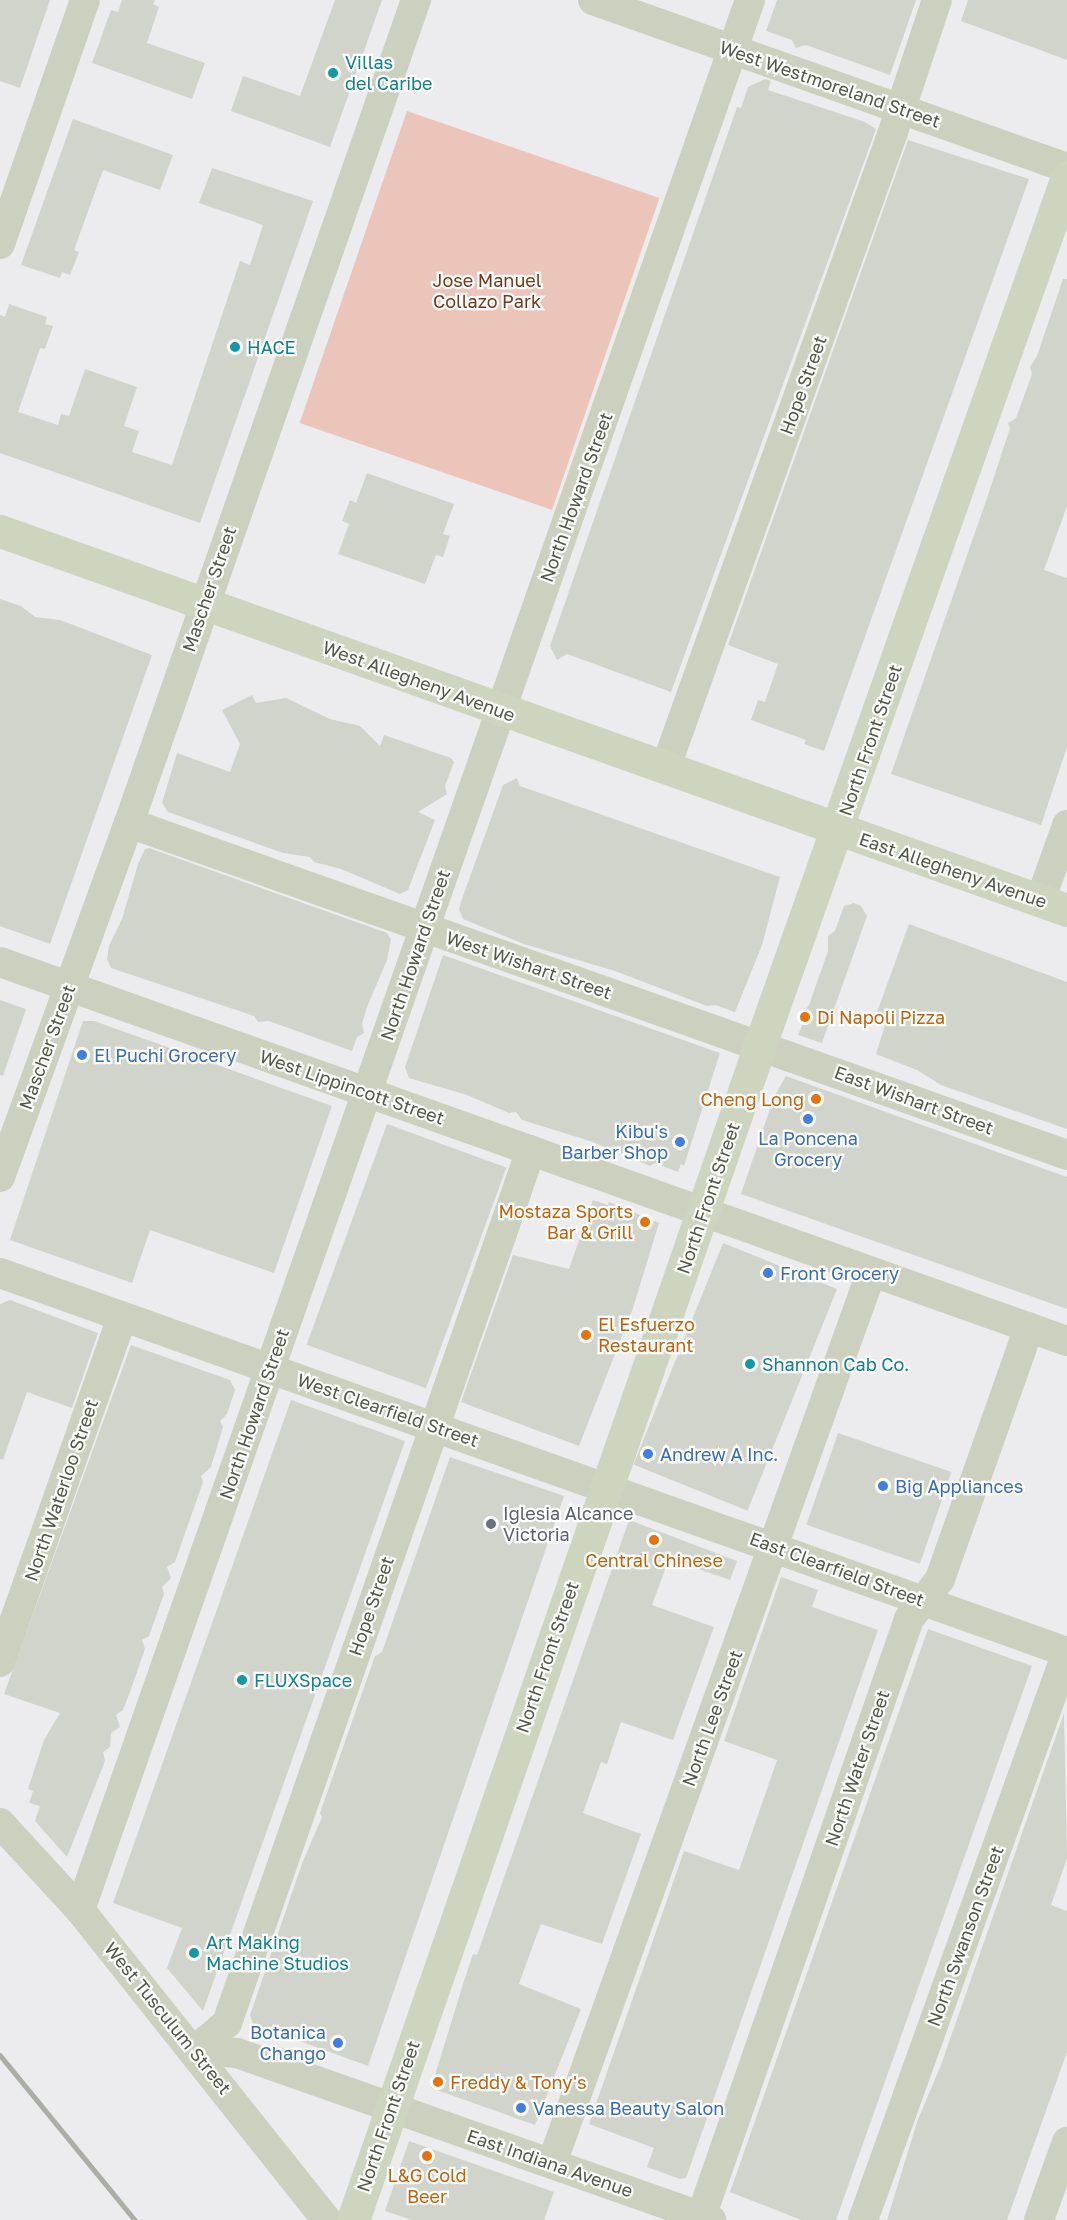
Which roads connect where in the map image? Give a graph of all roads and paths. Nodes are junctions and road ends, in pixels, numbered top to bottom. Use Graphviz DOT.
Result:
graph roads {
  1 [pos="85,0"];
  2 [pos="416,0"];
  3 [pos="593,0"];
  4 [pos="750,0"];
  5 [pos="937,0"];
  6 [pos="732,50"];
  7 [pos="901,110"];
  8 [pos="1067,168"];
  9 [pos="1067,177"];
  10 [pos="0,244"];
  11 [pos="0,531"];
  12 [pos="204,604"];
  13 [pos="501,710"];
  14 [pos="665,768"];
  15 [pos="129,823"];
  16 [pos="1067,825"];
  17 [pos="838,830"];
  18 [pos="1054,905"];
  19 [pos="425,929"];
  20 [pos="0,962"];
  21 [pos="68,987"];
  22 [pos="760,1045"];
  23 [pos="367,1092"];
  24 [pos="531,1150"];
  25 [pos="1067,1155"];
  26 [pos="0,1178"];
  27 [pos="704,1212"];
  28 [pos="0,1273"];
  29 [pos="870,1273"];
  30 [pos="122,1317"];
  31 [pos="1029,1328"];
  32 [pos="1067,1341"];
  33 [pos="270,1369"];
  34 [pos="434,1426"];
  35 [pos="606,1486"];
  36 [pos="773,1547"];
  37 [pos="922,1599"];
  38 [pos="1067,1652"];
  39 [pos="0,1662"];
  40 [pos="0,1823"];
  41 [pos="80,1910"];
  42 [pos="195,2050"];
  43 [pos="390,2107"];
  44 [pos="1067,2142"];
  45 [pos="552,2163"];
  46 [pos="706,2218"];
  47 [pos="327,2220"];
  48 [pos="353,2220"];
  49 [pos="863,2220"];
  50 [pos="1039,2220"];
  1 -- 10 [label="street"];
  2 -- 12 [label="street, Mascher Street"];
  3 -- 6 [label="street, West Westmoreland Street"];
  4 -- 6 [label="street, North Howard Street"];
  5 -- 7 [label="street, Hope Street"];
  6 -- 7 [label="street, West Westmoreland Street"];
  6 -- 13 [label="street, North Howard Street"];
  7 -- 8 [label="street, West Westmoreland Street"];
  7 -- 14 [label="street, Hope Street"];
  9 -- 17 [label="street, North Front Street"];
  11 -- 12 [label="street, West Allegheny Avenue"];
  12 -- 13 [label="street, West Allegheny Avenue"];
  12 -- 15 [label="street, Mascher Street"];
  13 -- 14 [label="street, West Allegheny Avenue"];
  13 -- 19 [label="street, North Howard Street"];
  14 -- 17 [label="street, West Allegheny Avenue"];
  15 -- 19 [label="street, West Wishart Street"];
  15 -- 21 [label="street, Mascher Street"];
  16 -- 18 [label="street"];
  17 -- 18 [label="street, East Allegheny Avenue"];
  17 -- 22 [label="street, North Front Street"];
  19 -- 22 [label="street, West Wishart Street"];
  19 -- 23 [label="street, North Howard Street"];
  20 -- 21 [label="street, West Lippincott Street"];
  21 -- 23 [label="street, West Lippincott Street"];
  21 -- 26 [label="street, Mascher Street"];
  22 -- 25 [label="street, East Wishart Street"];
  22 -- 27 [label="street, North Front Street"];
  23 -- 24 [label="street, West Lippincott Street"];
  23 -- 33 [label="street, North Howard Street"];
  24 -- 27 [label="street, West Lippincott Street"];
  24 -- 34 [label="street, Hope Street"];
  27 -- 29 [label="street, West Lippincott Street"];
  27 -- 35 [label="street, North Front Street"];
  28 -- 30 [label="street, West Clearfield Street"];
  29 -- 31 [label="street, West Lippincott Street"];
  29 -- 36 [label="street, North Lee Street"];
  30 -- 33 [label="street, West Clearfield Street"];
  30 -- 39 [label="street, North Waterloo Street"];
  31 -- 32 [label="street, West Lippincott Street"];
  31 -- 37 [label="street, North Water Street"];
  33 -- 34 [label="street, West Clearfield Street"];
  33 -- 41 [label="street, North Howard Street"];
  34 -- 35 [label="street, West Clearfield Street"];
  34 -- 42 [label="street, Hope Street"];
  35 -- 36 [label="street, East Clearfield Street"];
  35 -- 43 [label="street, North Front Street"];
  36 -- 37 [label="street, East Clearfield Street"];
  36 -- 45 [label="street, North Lee Street"];
  37 -- 38 [label="street, East Clearfield Street"];
  37 -- 46 [label="street, North Water Street"];
  38 -- 49 [label="street, North Swanson Street"];
  40 -- 41 [label="street, West Tusculum Street"];
  41 -- 42 [label="street, West Tusculum Street"];
  42 -- 43 [label="street, East Indiana Avenue"];
  42 -- 47 [label="street, West Tusculum Street"];
  43 -- 45 [label="street, East Indiana Avenue"];
  43 -- 48 [label="street, North Front Street"];
  44 -- 50 [label="street"];
  45 -- 46 [label="street, East Indiana Avenue"];
}
